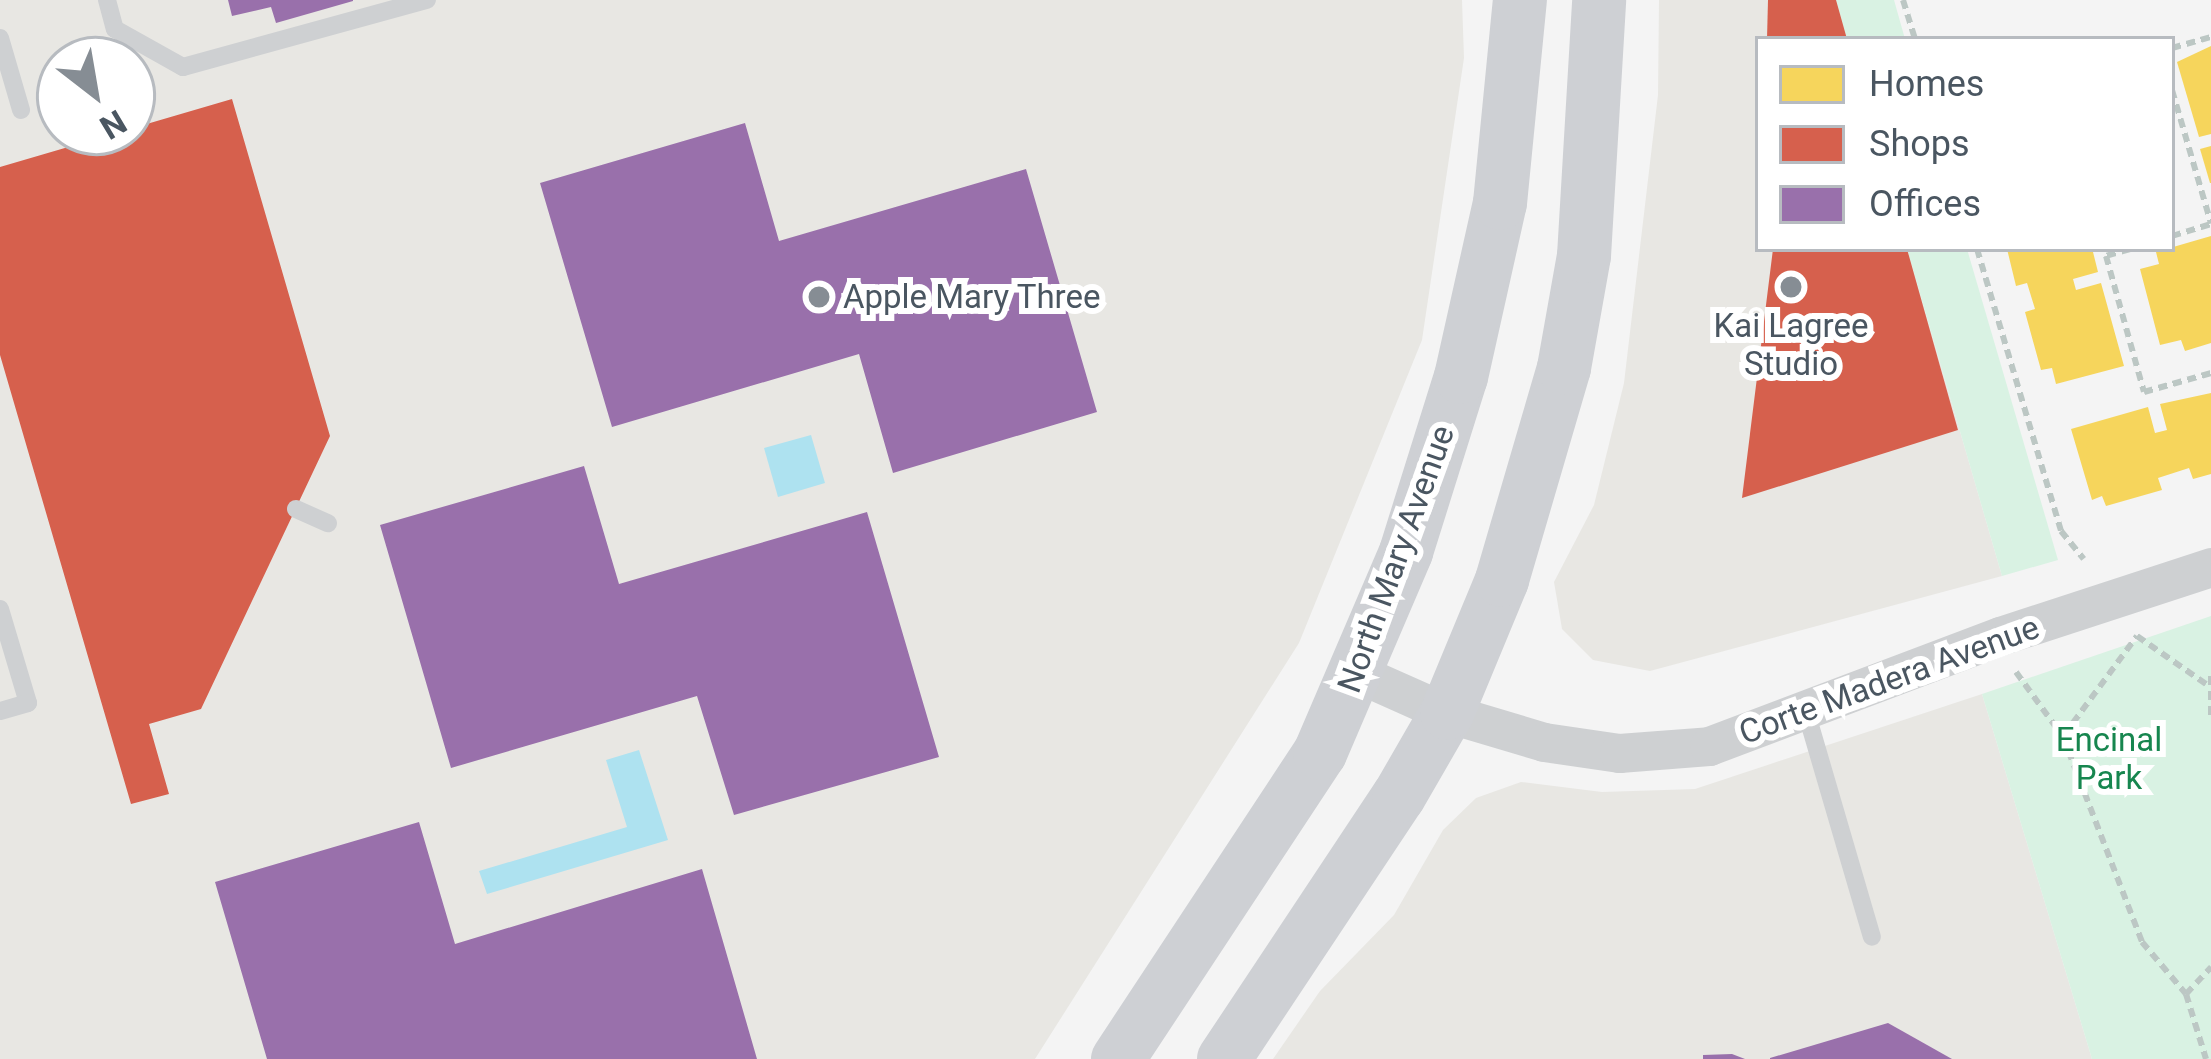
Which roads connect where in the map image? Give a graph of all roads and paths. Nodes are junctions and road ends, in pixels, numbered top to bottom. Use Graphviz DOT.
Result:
graph roads {
  1 [pos="107,0"];
  2 [pos="427,0"];
  3 [pos="1520,0"];
  4 [pos="1599,0"];
  5 [pos="1903,0"];
  6 [pos="1914,36"];
  7 [pos="2211,37"];
  8 [pos="0,38"];
  9 [pos="2175,47"];
  10 [pos="2175,100"];
  11 [pos="21,110"];
  12 [pos="2211,224"];
  13 [pos="2175,235"];
  14 [pos="1978,252"];
  15 [pos="2105,253"];
  16 [pos="2211,374"];
  17 [pos="296,509"];
  18 [pos="328,523"];
  19 [pos="2084,559"];
  20 [pos="2211,568"];
  21 [pos="0,609"];
  22 [pos="2000,636"];
  23 [pos="1357,673"];
  24 [pos="2209,680"];
  25 [pos="0,711"];
  26 [pos="1447,713"];
  27 [pos="1807,715"];
  28 [pos="2211,721"];
  29 [pos="2063,737"];
  30 [pos="1872,937"];
  31 [pos="2211,967"];
  32 [pos="2186,994"];
  33 [pos="1118,1059"];
  34 [pos="1223,1059"];
  35 [pos="2206,1059"];
  1 -- 2 [label="lane"];
  3 -- 23 [label="main road, North Mary Avenue"];
  4 -- 26 [label="main road"];
  5 -- 6 [label="path"];
  7 -- 9 [label="path"];
  8 -- 11 [label="lane"];
  10 -- 12 [label="path"];
  12 -- 13 [label="path"];
  14 -- 19 [label="path"];
  15 -- 16 [label="path"];
  17 -- 18 [label="lane"];
  20 -- 22 [label="street, Corte Madera Avenue"];
  21 -- 25 [label="lane"];
  22 -- 27 [label="street, Corte Madera Avenue"];
  22 -- 29 [label="path"];
  23 -- 26 [label="street, Corte Madera Avenue"];
  23 -- 33 [label="main road, North Mary Avenue"];
  24 -- 28 [label="path"];
  24 -- 29 [label="path"];
  26 -- 27 [label="street, Corte Madera Avenue"];
  26 -- 34 [label="main road"];
  27 -- 30 [label="lane"];
  29 -- 32 [label="path"];
  31 -- 32 [label="path"];
  32 -- 35 [label="path"];
}
